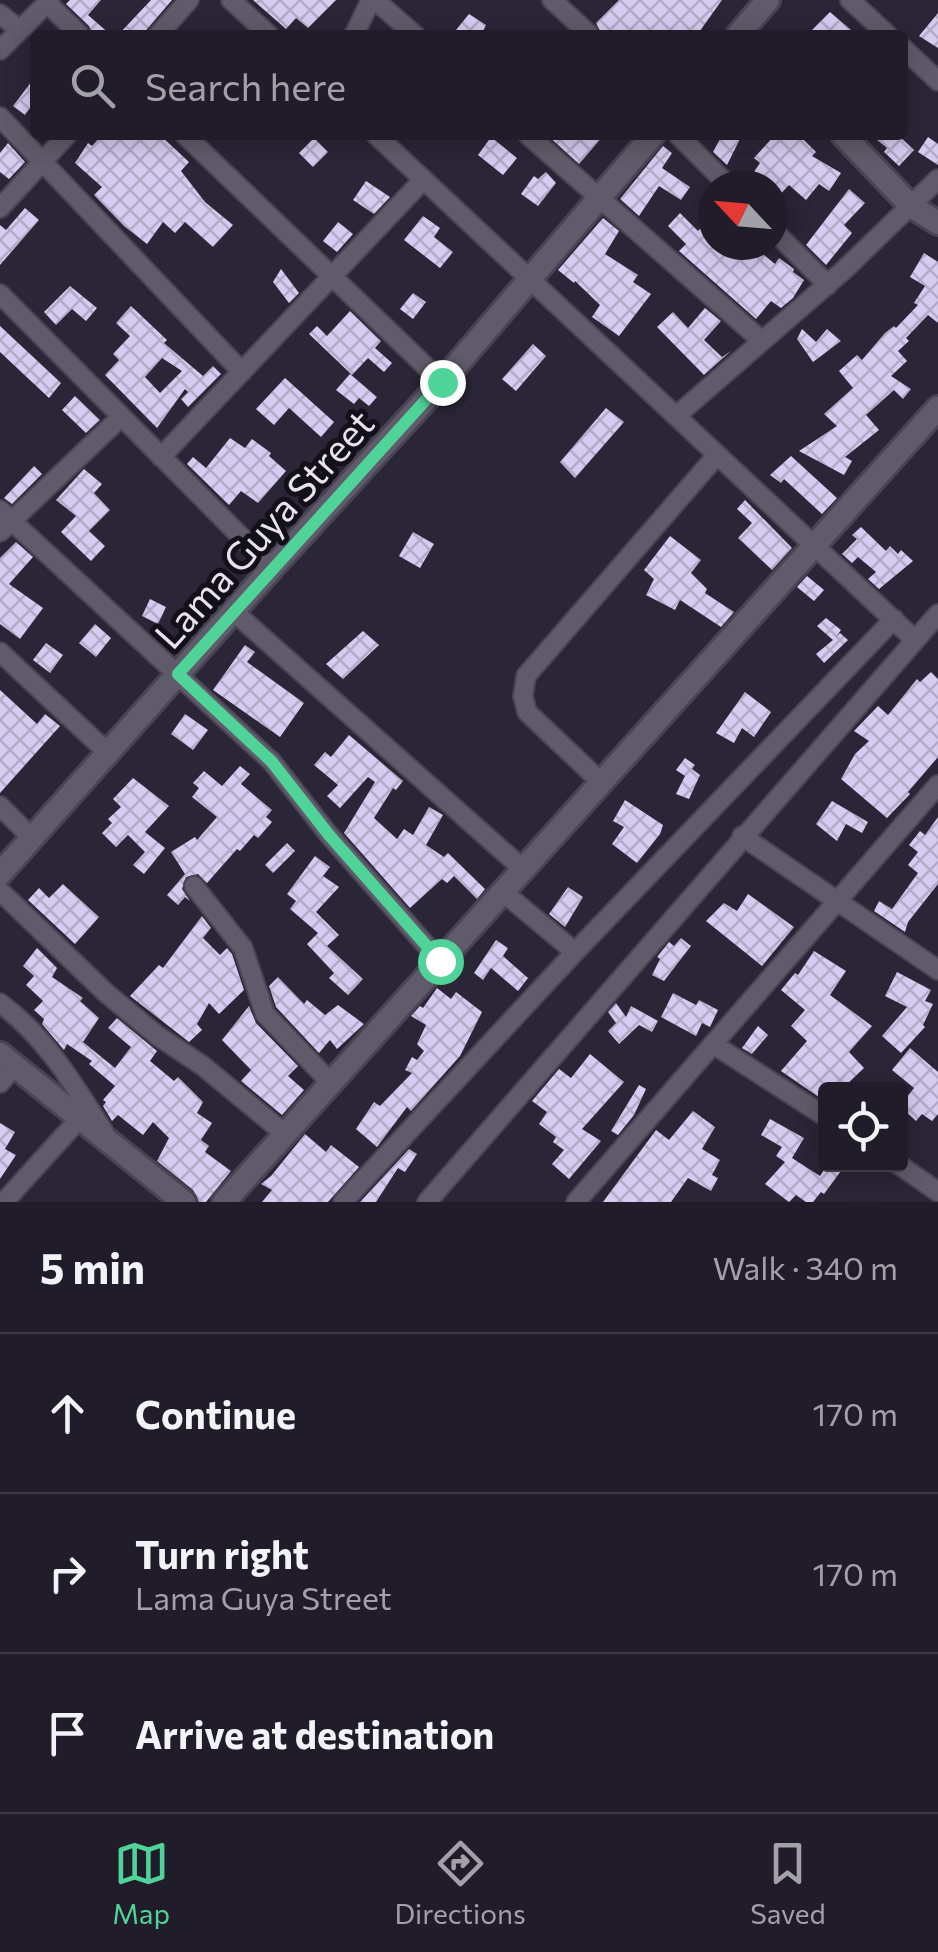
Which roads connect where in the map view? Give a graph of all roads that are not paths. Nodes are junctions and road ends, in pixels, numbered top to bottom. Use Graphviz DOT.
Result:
graph roads {
  1 [pos="189,0"];
  2 [pos="231,0"];
  3 [pos="373,0"];
  4 [pos="552,0"];
  5 [pos="768,0"];
  6 [pos="850,0"];
  7 [pos="48,2"];
  8 [pos="575,7"];
  9 [pos="0,14"];
  10 [pos="20,30"];
  11 [pos="75,30"];
  12 [pos="162,30"];
  13 [pos="263,30"];
  14 [pos="357,30"];
  15 [pos="409,30"];
  16 [pos="587,30"];
  17 [pos="745,30"];
  18 [pos="883,30"];
  19 [pos="0,50"];
  20 [pos="908,53"];
  21 [pos="938,80"];
  22 [pos="0,117"];
  23 [pos="61,140"];
  24 [pos="190,140"];
  25 [pos="381,140"];
  26 [pos="534,140"];
  27 [pos="648,140"];
  28 [pos="683,140"];
  29 [pos="848,140"];
  30 [pos="42,161"];
  31 [pos="713,170"];
  32 [pos="938,179"];
  33 [pos="424,180"];
  34 [pos="598,196"];
  35 [pos="911,206"];
  36 [pos="0,208"];
  37 [pos="938,223"];
  38 [pos="788,245"];
  39 [pos="334,277"];
  40 [pos="529,278"];
  41 [pos="828,285"];
  42 [pos="0,294"];
  43 [pos="762,341"];
  44 [pos="242,372"];
  45 [pos="442,382"];
  46 [pos="938,408"];
  47 [pos="676,416"];
  48 [pos="121,417"];
  49 [pos="718,455"];
  50 [pos="161,458"];
  51 [pos="4,521"];
  52 [pos="814,545"];
  53 [pos="272,568"];
  54 [pos="233,612"];
  55 [pos="938,614"];
  56 [pos="894,619"];
  57 [pos="915,640"];
  58 [pos="0,652"];
  59 [pos="178,674"];
  60 [pos="107,752"];
  61 [pos="601,782"];
  62 [pos="938,785"];
  63 [pos="0,806"];
  64 [pos="742,836"];
  65 [pos="33,839"];
  66 [pos="523,870"];
  67 [pos="0,874"];
  68 [pos="194,886"];
  69 [pos="0,891"];
  70 [pos="503,892"];
  71 [pos="837,902"];
  72 [pos="575,952"];
  73 [pos="440,961"];
  74 [pos="938,970"];
  75 [pos="0,1003"];
  76 [pos="714,1044"];
  77 [pos="5,1068"];
  78 [pos="331,1083"];
  79 [pos="818,1112"];
  80 [pos="80,1118"];
  81 [pos="285,1134"];
  82 [pos="113,1145"];
  83 [pos="908,1171"];
  84 [pos="938,1192"];
  85 [pos="579,1201"];
  86 [pos="4,1202"];
  87 [pos="184,1202"];
  88 [pos="224,1202"];
  89 [pos="342,1202"];
  90 [pos="427,1202"];
  1 -- 12 [label="street"];
  2 -- 13 [label="street"];
  3 -- 14 [label="street"];
  3 -- 15 [label="street"];
  4 -- 8 [label="street"];
  5 -- 17 [label="street"];
  6 -- 18 [label="street"];
  7 -- 10 [label="street"];
  7 -- 11 [label="street"];
  8 -- 16 [label="street"];
  9 -- 10 [label="street"];
  10 -- 19 [label="street"];
  20 -- 21 [label="street"];
  22 -- 30 [label="street"];
  23 -- 30 [label="street"];
  24 -- 39 [label="street"];
  25 -- 33 [label="street"];
  26 -- 34 [label="street"];
  27 -- 34 [label="street, Lama Guya Street"];
  28 -- 31 [label="street"];
  29 -- 35 [label="street"];
  30 -- 36 [label="street"];
  30 -- 44 [label="street"];
  32 -- 35 [label="street"];
  33 -- 39 [label="street"];
  33 -- 40 [label="street"];
  34 -- 40 [label="street, Lama Guya Street"];
  34 -- 43 [label="street"];
  35 -- 37 [label="street"];
  35 -- 41 [label="street"];
  38 -- 41 [label="street"];
  39 -- 44 [label="street"];
  39 -- 45 [label="street"];
  40 -- 45 [label="street, Lama Guya Street"];
  40 -- 47 [label="street"];
  41 -- 43 [label="street"];
  42 -- 48 [label="street"];
  43 -- 47 [label="street"];
  44 -- 50 [label="street"];
  45 -- 53 [label="street, Lama Guya Street"];
  46 -- 52 [label="street"];
  47 -- 49 [label="street"];
  48 -- 50 [label="street"];
  48 -- 51 [label="street"];
  49 -- 52 [label="street"];
  49 -- 61 [label="street"];
  50 -- 53 [label="street"];
  51 -- 59 [label="street"];
  52 -- 56 [label="street"];
  52 -- 61 [label="street"];
  53 -- 54 [label="street, Lama Guya Street"];
  54 -- 59 [label="street, Lama Guya Street"];
  54 -- 66 [label="street"];
  55 -- 57 [label="street"];
  56 -- 57 [label="street"];
  56 -- 72 [label="street"];
  57 -- 64 [label="street"];
  58 -- 60 [label="street"];
  59 -- 60 [label="street, Lama Guya Street"];
  59 -- 73 [label="street"];
  60 -- 65 [label="street, Lama Guya Street"];
  61 -- 66 [label="street"];
  62 -- 71 [label="street"];
  63 -- 65 [label="street"];
  64 -- 71 [label="street"];
  64 -- 90 [label="street"];
  65 -- 67 [label="street, Lama Guya Street"];
  66 -- 70 [label="street"];
  68 -- 78 [label="street"];
  69 -- 81 [label="street"];
  70 -- 72 [label="street"];
  70 -- 73 [label="street"];
  71 -- 74 [label="street"];
  71 -- 76 [label="street"];
  72 -- 89 [label="street"];
  73 -- 78 [label="street"];
  75 -- 82 [label="street"];
  76 -- 79 [label="street"];
  76 -- 85 [label="street"];
  77 -- 80 [label="street"];
  78 -- 81 [label="street"];
  80 -- 82 [label="street"];
  80 -- 86 [label="street"];
  81 -- 88 [label="street"];
  82 -- 87 [label="street"];
  83 -- 84 [label="street"];
}
